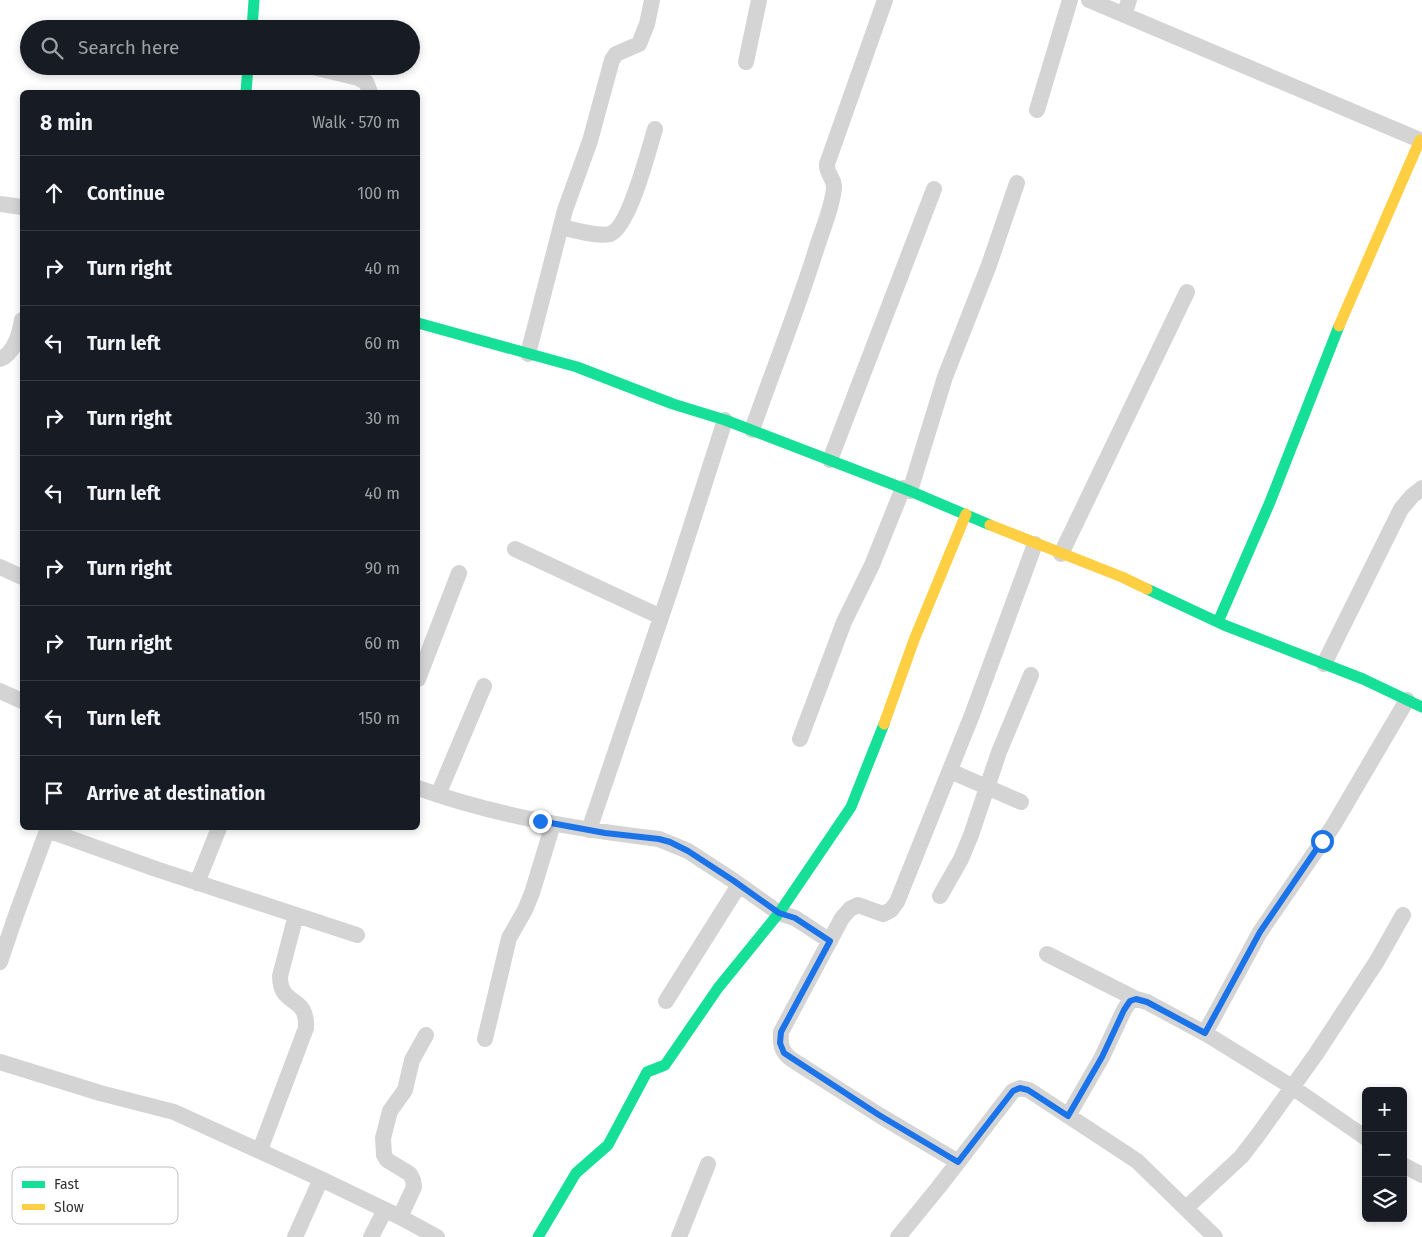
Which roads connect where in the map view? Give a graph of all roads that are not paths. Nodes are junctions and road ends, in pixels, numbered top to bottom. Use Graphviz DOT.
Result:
graph roads {
  1 [pos="254,0"];
  2 [pos="652,0"];
  3 [pos="759,0"];
  4 [pos="885,0"];
  5 [pos="1070,0"];
  6 [pos="1089,0"];
  7 [pos="1127,7"];
  8 [pos="253,20"];
  9 [pos="746,62"];
  10 [pos="247,75"];
  11 [pos="346,75"];
  12 [pos="246,90"];
  13 [pos="369,90"];
  14 [pos="1037,110"];
  15 [pos="655,129"];
  16 [pos="1421,141"];
  17 [pos="1017,183"];
  18 [pos="934,189"];
  19 [pos="0,204"];
  20 [pos="20,207"];
  21 [pos="561,227"];
  22 [pos="1187,292"];
  23 [pos="420,324"];
  24 [pos="19,343"];
  25 [pos="528,354"];
  26 [pos="0,359"];
  27 [pos="724,420"];
  28 [pos="752,430"];
  29 [pos="830,460"];
  30 [pos="1422,488"];
  31 [pos="906,489"];
  32 [pos="966,514"];
  33 [pos="1035,544"];
  34 [pos="515,549"];
  35 [pos="1061,554"];
  36 [pos="0,567"];
  37 [pos="460,573"];
  38 [pos="20,576"];
  39 [pos="660,617"];
  40 [pos="1218,622"];
  41 [pos="1324,664"];
  42 [pos="420,674"];
  43 [pos="1031,675"];
  44 [pos="484,686"];
  45 [pos="0,691"];
  46 [pos="20,700"];
  47 [pos="1415,703"];
  48 [pos="800,740"];
  49 [pos="950,771"];
  50 [pos="988,788"];
  51 [pos="420,789"];
  52 [pos="438,795"];
  53 [pos="1021,802"];
  54 [pos="553,824"];
  55 [pos="47,830"];
  56 [pos="50,830"];
  57 [pos="218,830"];
  58 [pos="589,830"];
  59 [pos="197,883"];
  60 [pos="739,885"];
  61 [pos="940,896"];
  62 [pos="779,913"];
  63 [pos="296,915"];
  64 [pos="1403,915"];
  65 [pos="357,935"];
  66 [pos="830,941"];
  67 [pos="1047,954"];
  68 [pos="0,962"];
  69 [pos="1136,999"];
  70 [pos="666,1001"];
  71 [pos="1205,1033"];
  72 [pos="426,1035"];
  73 [pos="485,1039"];
  74 [pos="0,1062"];
  75 [pos="1292,1087"];
  76 [pos="1068,1116"];
  77 [pos="1362,1135"];
  78 [pos="260,1150"];
  79 [pos="958,1162"];
  80 [pos="708,1164"];
  81 [pos="1407,1167"];
  82 [pos="1422,1176"];
  83 [pos="321,1179"];
  84 [pos="1186,1208"];
  85 [pos="385,1210"];
  86 [pos="400,1217"];
  87 [pos="295,1237"];
  88 [pos="371,1237"];
  89 [pos="437,1237"];
  90 [pos="538,1237"];
  91 [pos="679,1237"];
  92 [pos="898,1237"];
  93 [pos="1215,1237"];
  1 -- 8 [label="street"];
  2 -- 21 [label="street"];
  3 -- 9 [label="street"];
  4 -- 28 [label="street"];
  5 -- 14 [label="street"];
  6 -- 7 [label="street"];
  7 -- 16 [label="street"];
  10 -- 12 [label="street"];
  11 -- 13 [label="street"];
  15 -- 21 [label="street"];
  16 -- 40 [label="street"];
  17 -- 31 [label="street"];
  18 -- 29 [label="street"];
  19 -- 20 [label="street"];
  21 -- 25 [label="street"];
  22 -- 35 [label="street"];
  23 -- 25 [label="street"];
  24 -- 26 [label="street"];
  25 -- 27 [label="street"];
  27 -- 28 [label="street"];
  27 -- 39 [label="street"];
  28 -- 29 [label="street"];
  29 -- 31 [label="street"];
  30 -- 41 [label="street"];
  31 -- 32 [label="street"];
  31 -- 48 [label="street"];
  32 -- 33 [label="street"];
  32 -- 62 [label="street"];
  33 -- 35 [label="street"];
  33 -- 49 [label="street"];
  34 -- 39 [label="street"];
  35 -- 40 [label="street"];
  36 -- 38 [label="street"];
  37 -- 42 [label="street"];
  39 -- 58 [label="street"];
  40 -- 41 [label="street"];
  41 -- 47 [label="street"];
  43 -- 50 [label="street"];
  44 -- 52 [label="street"];
  45 -- 46 [label="street"];
  47 -- 71 [label="street"];
  49 -- 50 [label="street"];
  49 -- 66 [label="street"];
  50 -- 53 [label="street"];
  50 -- 61 [label="street"];
  51 -- 52 [label="street"];
  52 -- 54 [label="street"];
  54 -- 58 [label="street"];
  54 -- 73 [label="street"];
  55 -- 68 [label="street"];
  56 -- 59 [label="street"];
  57 -- 59 [label="street"];
  58 -- 60 [label="street"];
  59 -- 63 [label="street"];
  60 -- 62 [label="street"];
  60 -- 70 [label="street"];
  62 -- 66 [label="street"];
  62 -- 90 [label="street"];
  63 -- 65 [label="street"];
  63 -- 78 [label="street"];
  64 -- 75 [label="street"];
  66 -- 79 [label="street"];
  67 -- 69 [label="street"];
  69 -- 71 [label="street"];
  69 -- 76 [label="street"];
  71 -- 75 [label="street"];
  72 -- 86 [label="street"];
  74 -- 78 [label="street"];
  75 -- 77 [label="street"];
  75 -- 84 [label="street"];
  76 -- 79 [label="street"];
  76 -- 84 [label="street"];
  78 -- 83 [label="street"];
  79 -- 92 [label="street"];
  80 -- 91 [label="street"];
  81 -- 82 [label="street"];
  83 -- 85 [label="street"];
  83 -- 87 [label="street"];
  84 -- 93 [label="street"];
  85 -- 86 [label="street"];
  85 -- 88 [label="street"];
  86 -- 89 [label="street"];
}
